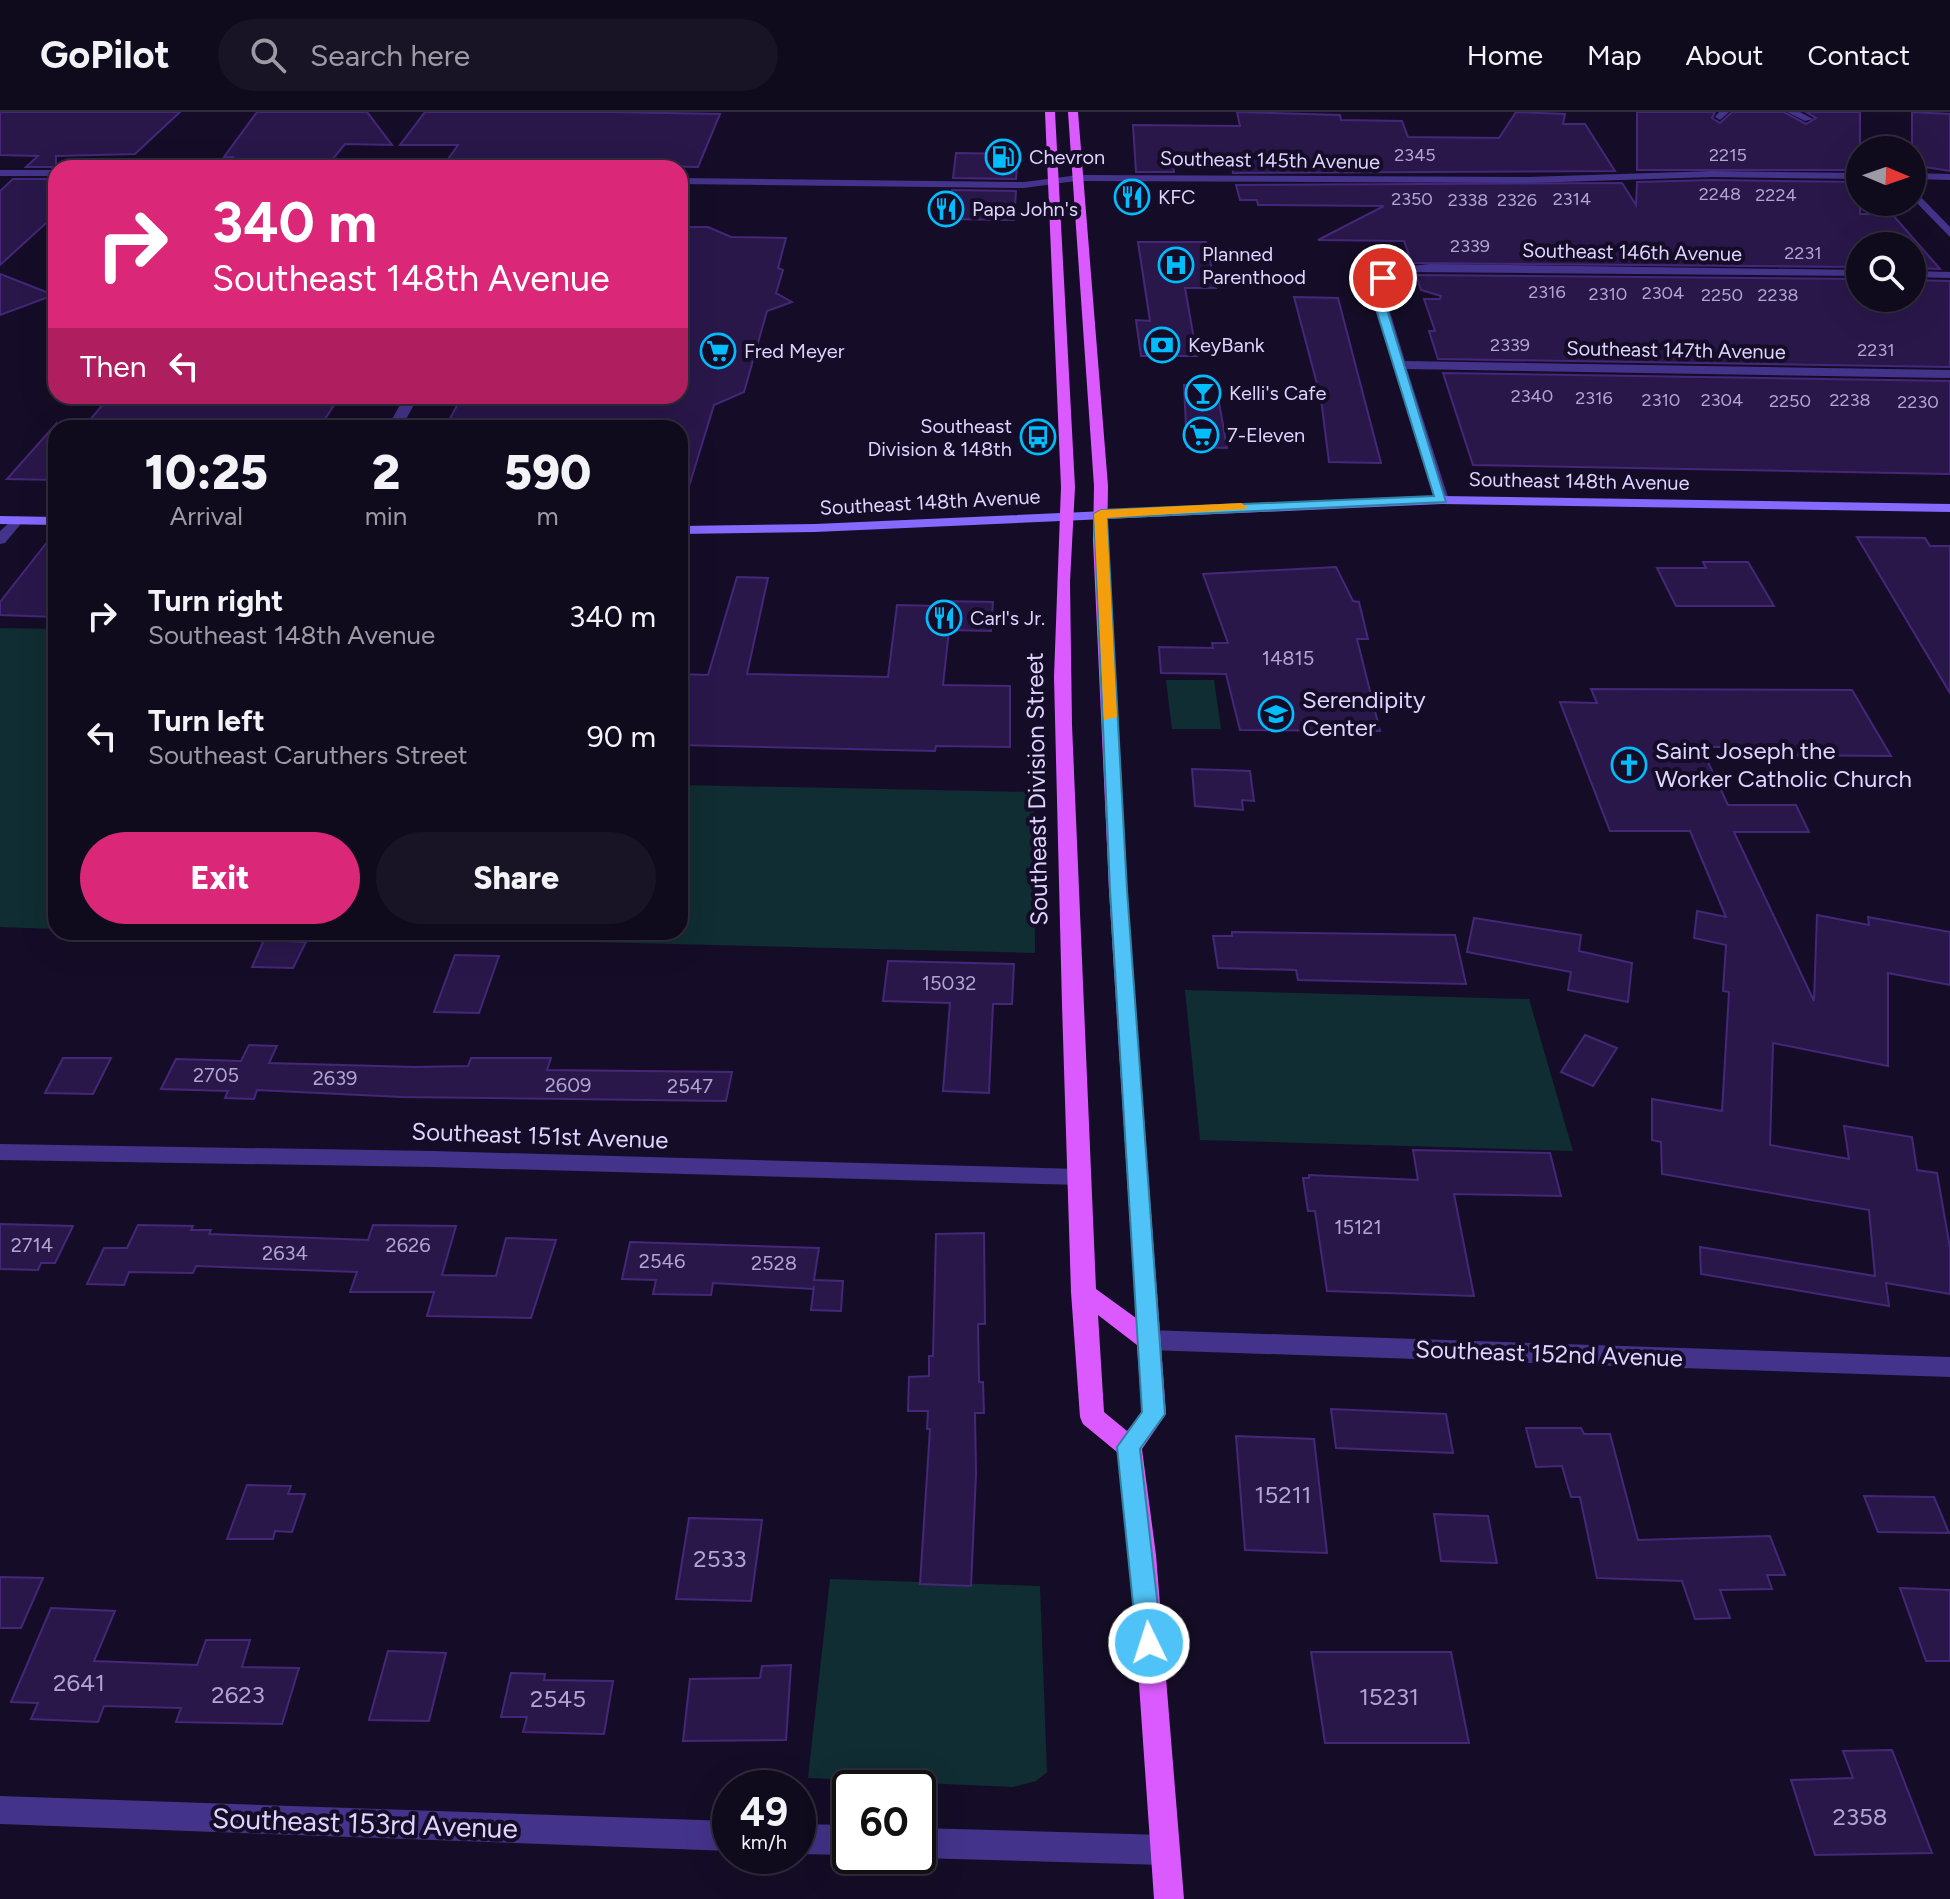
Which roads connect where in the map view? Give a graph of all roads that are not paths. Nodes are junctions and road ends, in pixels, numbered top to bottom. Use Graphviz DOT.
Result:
graph roads {
  1 [pos="1050,112"];
  2 [pos="1073,112"];
  3 [pos="1792,112"];
  4 [pos="1808,119"];
  5 [pos="0,173"];
  6 [pos="48,173"];
  7 [pos="1846,176"];
  8 [pos="1926,176"];
  9 [pos="1950,177"];
  10 [pos="1079,178"];
  11 [pos="688,181"];
  12 [pos="1053,182"];
  13 [pos="1926,207"];
  14 [pos="1950,234"];
  15 [pos="1846,273"];
  16 [pos="1926,274"];
  17 [pos="1950,275"];
  18 [pos="1402,365"];
  19 [pos="1950,374"];
  20 [pos="1442,500"];
  21 [pos="1950,508"];
  22 [pos="1101,514"];
  23 [pos="1065,515"];
  24 [pos="0,520"];
  25 [pos="17,520"];
  26 [pos="48,521"];
  27 [pos="688,530"];
  28 [pos="0,540"];
  29 [pos="0,1152"];
  30 [pos="1079,1177"];
  31 [pos="1083,1292"];
  32 [pos="1148,1340"];
  33 [pos="1950,1367"];
  34 [pos="1129,1447"];
  35 [pos="0,1810"];
  36 [pos="712,1835"];
  37 [pos="936,1844"];
  38 [pos="1165,1850"];
  39 [pos="1169,1899"];
  1 -- 12 [label="main road, Southeast Division Street"];
  2 -- 10 [label="main road"];
  3 -- 4 [label="street"];
  5 -- 6 [label="street"];
  7 -- 10 [label="street, Southeast 145th Avenue"];
  8 -- 9 [label="street"];
  10 -- 12 [label="street, Southeast 145th Avenue"];
  10 -- 22 [label="main road"];
  11 -- 12 [label="street, Southeast 145th Avenue"];
  12 -- 23 [label="main road, Southeast Division Street"];
  13 -- 14 [label="street"];
  15 -- 18 [label="street, Southeast 146th Avenue"];
  16 -- 17 [label="street"];
  18 -- 19 [label="street, Southeast 147th Avenue"];
  18 -- 20 [label="street"];
  20 -- 21 [label="main road, Southeast 148th Avenue"];
  20 -- 22 [label="main road, Southeast 148th Avenue"];
  22 -- 23 [label="main road, Southeast 148th Avenue"];
  22 -- 32 [label="main road"];
  23 -- 27 [label="main road, Southeast 148th Avenue"];
  23 -- 30 [label="main road, Southeast Division Street"];
  24 -- 25 [label="main road"];
  25 -- 26 [label="main road"];
  25 -- 28 [label="street"];
  29 -- 30 [label="street, Southeast 151st Avenue"];
  30 -- 31 [label="main road, Southeast Division Street"];
  31 -- 32 [label="main road"];
  31 -- 34 [label="main road, Southeast Division Street"];
  32 -- 33 [label="street, Southeast 152nd Avenue"];
  32 -- 34 [label="main road"];
  34 -- 38 [label="main road"];
  35 -- 36 [label="street, Southeast 153rd Avenue"];
  37 -- 38 [label="street"];
  38 -- 39 [label="main road"];
}
